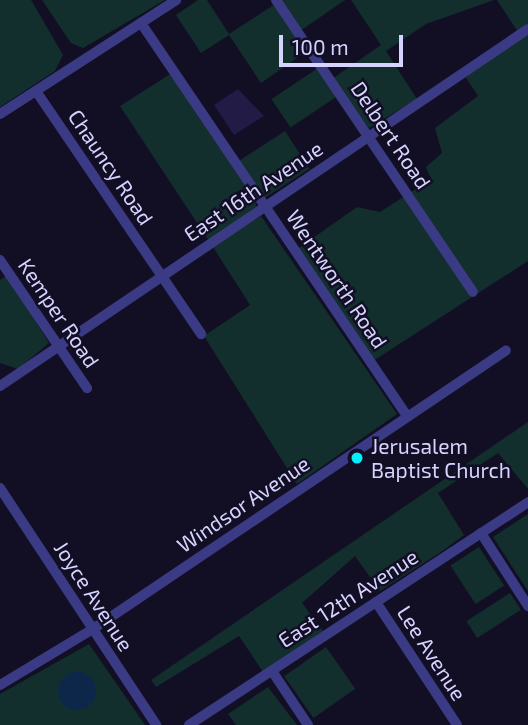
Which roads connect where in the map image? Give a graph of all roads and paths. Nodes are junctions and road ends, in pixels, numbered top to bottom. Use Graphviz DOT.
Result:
graph roads {
  1 [pos="176,0"];
  2 [pos="276,0"];
  3 [pos="141,23"];
  4 [pos="528,29"];
  5 [pos="36,91"];
  6 [pos="0,114"];
  7 [pos="368,137"];
  8 [pos="265,207"];
  9 [pos="0,260"];
  10 [pos="162,276"];
  11 [pos="473,292"];
  12 [pos="201,334"];
  13 [pos="58,346"];
  14 [pos="506,350"];
  15 [pos="0,386"];
  16 [pos="87,388"];
  17 [pos="407,416"];
  18 [pos="0,488"];
  19 [pos="528,502"];
  20 [pos="481,534"];
  21 [pos="376,602"];
  22 [pos="528,606"];
  23 [pos="93,629"];
  24 [pos="272,671"];
  25 [pos="0,685"];
  26 [pos="156,725"];
  27 [pos="189,725"];
  28 [pos="308,725"];
  29 [pos="457,725"];
  1 -- 3 [label="street"];
  2 -- 7 [label="street, Delbert Road"];
  3 -- 5 [label="street"];
  3 -- 8 [label="street, Wentworth Road"];
  4 -- 7 [label="street, East 16th Avenue"];
  5 -- 6 [label="street"];
  5 -- 10 [label="street, Chauncy Road"];
  7 -- 8 [label="street, East 16th Avenue"];
  7 -- 11 [label="street, Delbert Road"];
  8 -- 10 [label="street, East 16th Avenue"];
  8 -- 17 [label="street, Wentworth Road"];
  9 -- 13 [label="street, Kemper Road"];
  10 -- 12 [label="street, Chauncy Road"];
  10 -- 13 [label="street, East 16th Avenue"];
  13 -- 15 [label="street, East 16th Avenue"];
  13 -- 16 [label="street, Kemper Road"];
  14 -- 17 [label="street, Windsor Avenue"];
  17 -- 23 [label="street, Windsor Avenue"];
  18 -- 23 [label="street, Joyce Avenue"];
  19 -- 20 [label="street, East 12th Avenue"];
  20 -- 21 [label="street, East 12th Avenue"];
  20 -- 22 [label="street"];
  21 -- 24 [label="street, East 12th Avenue"];
  21 -- 29 [label="street, Lee Avenue"];
  23 -- 25 [label="street, Windsor Avenue"];
  23 -- 26 [label="street, Joyce Avenue"];
  24 -- 27 [label="street, East 12th Avenue"];
  24 -- 28 [label="street"];
}
